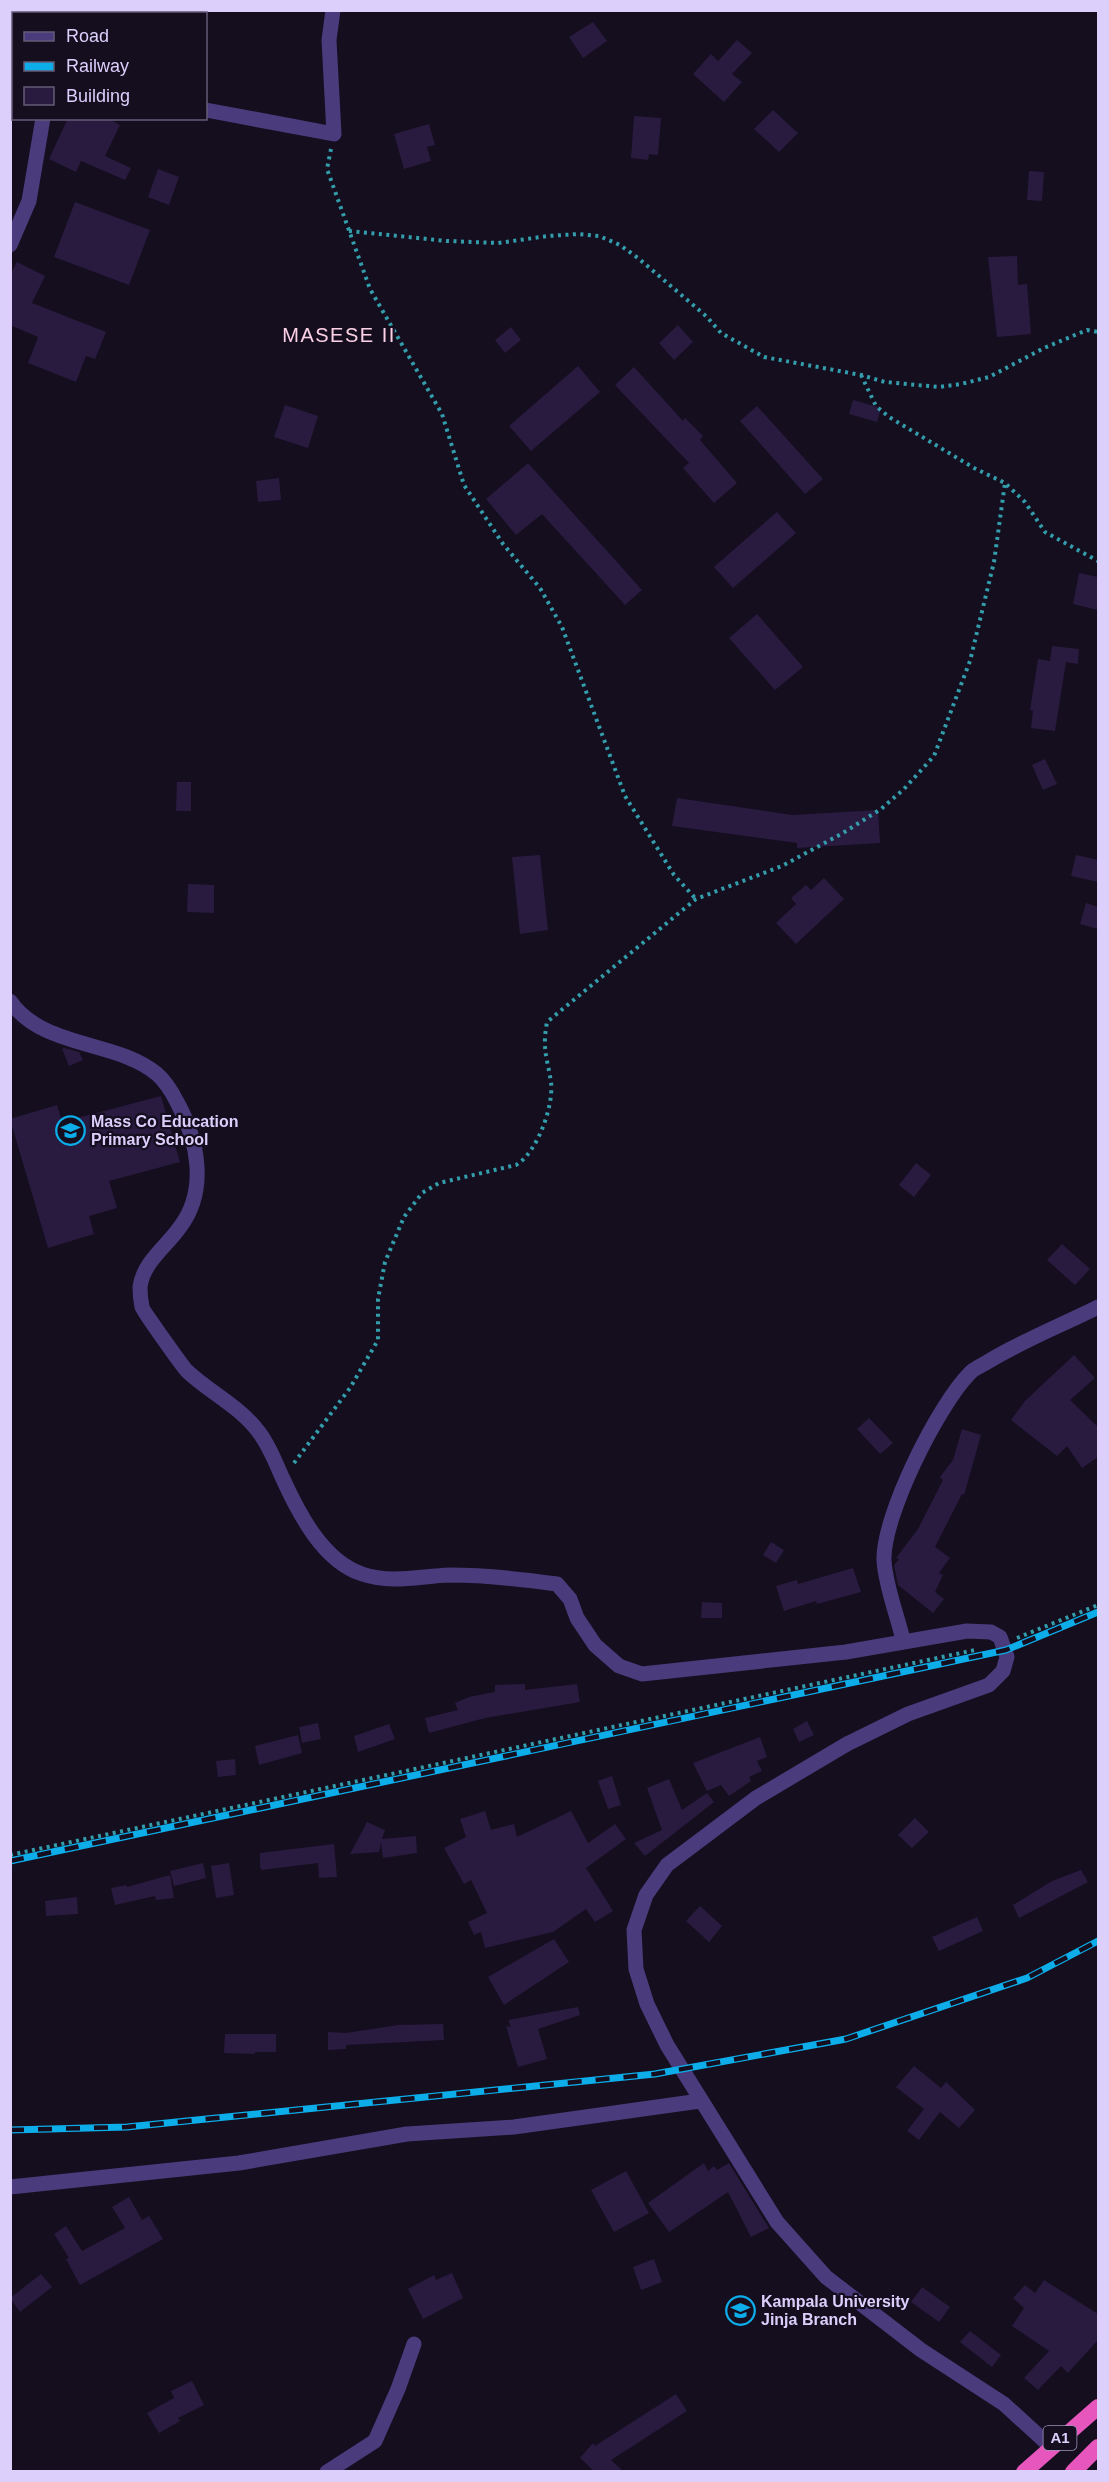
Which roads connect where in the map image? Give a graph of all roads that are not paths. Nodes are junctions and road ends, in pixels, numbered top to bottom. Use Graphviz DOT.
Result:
graph roads {
  1 [pos="333,10"];
  2 [pos="207,110"];
  3 [pos="43,120"];
  4 [pos="10,245"];
  5 [pos="10,1001"];
  6 [pos="1098,1306"];
  7 [pos="903,1640"];
  8 [pos="700,2101"];
  9 [pos="10,2187"];
  10 [pos="414,2344"];
  11 [pos="1098,2407"];
  12 [pos="1050,2446"];
  13 [pos="1098,2447"];
  14 [pos="327,2472"];
  15 [pos="1024,2472"];
  16 [pos="1074,2472"];
  1 -- 2 [label="street"];
  3 -- 4 [label="street"];
  5 -- 7 [label="street"];
  6 -- 7 [label="street"];
  7 -- 8 [label="street"];
  8 -- 9 [label="street"];
  8 -- 12 [label="street"];
  10 -- 14 [label="street"];
  11 -- 12 [label="highway, A1"];
  12 -- 15 [label="highway, A1"];
  13 -- 16 [label="highway, A1"];
}
